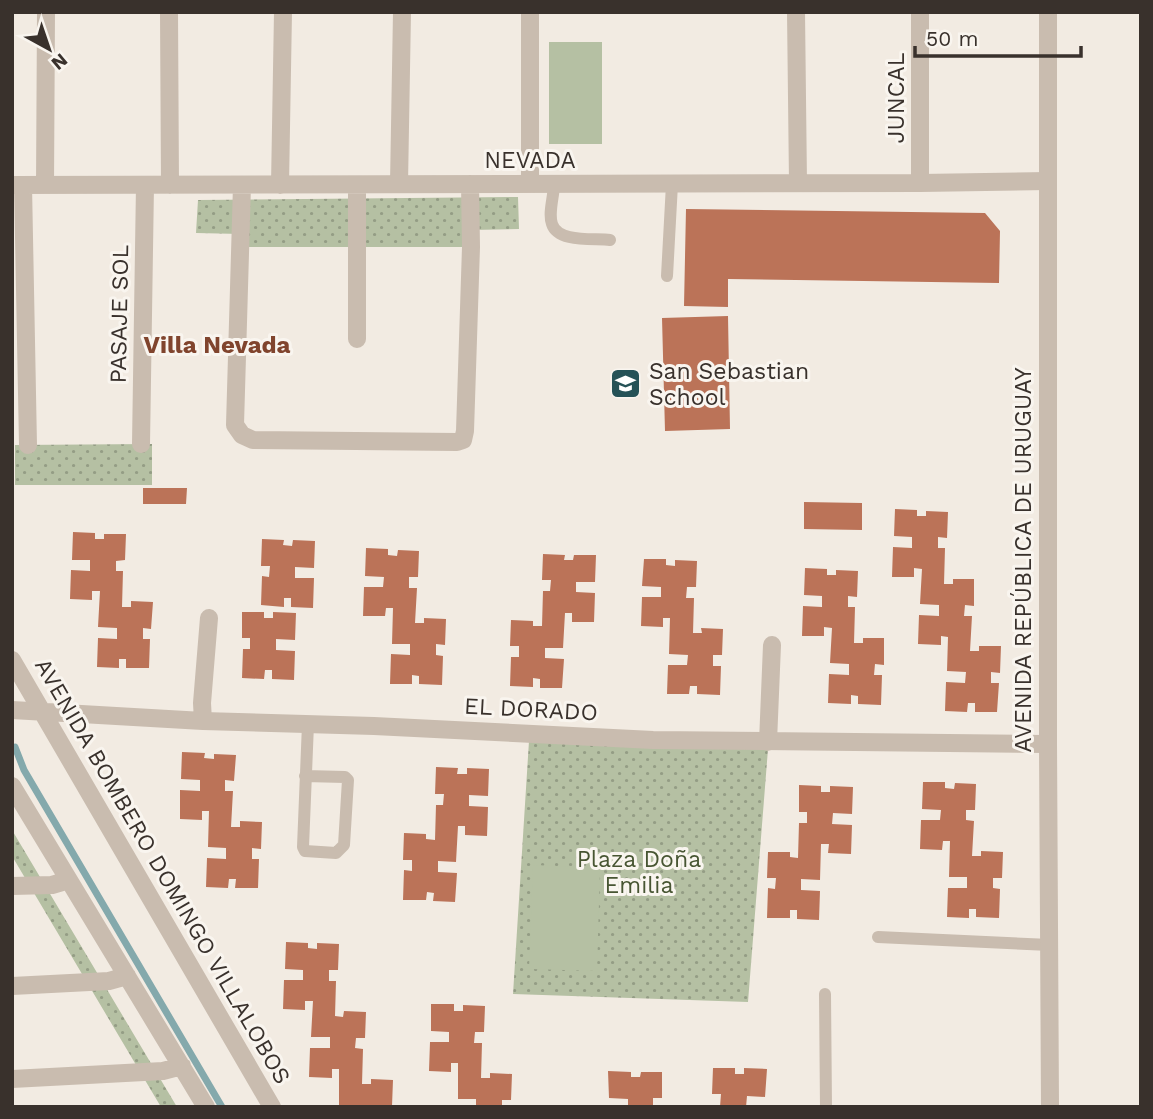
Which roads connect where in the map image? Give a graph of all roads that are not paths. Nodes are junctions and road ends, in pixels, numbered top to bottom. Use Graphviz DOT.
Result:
graph roads {
  1 [pos="46,12"];
  2 [pos="169,12"];
  3 [pos="283,12"];
  4 [pos="402,12"];
  5 [pos="530,12"];
  6 [pos="796,12"];
  7 [pos="920,12"];
  8 [pos="1048,12"];
  9 [pos="1048,181"];
  10 [pos="798,183"];
  11 [pos="920,183"];
  12 [pos="399,184"];
  13 [pos="470,184"];
  14 [pos="530,184"];
  15 [pos="555,184"];
  16 [pos="672,184"];
  17 [pos="18,185"];
  18 [pos="145,185"];
  19 [pos="170,185"];
  20 [pos="242,185"];
  21 [pos="280,185"];
  22 [pos="357,185"];
  23 [pos="45,186"];
  24 [pos="610,240"];
  25 [pos="667,276"];
  26 [pos="357,340"];
  27 [pos="141,444"];
  28 [pos="28,445"];
  29 [pos="209,618"];
  30 [pos="772,645"];
  31 [pos="12,660"];
  32 [pos="12,710"];
  33 [pos="42,711"];
  34 [pos="203,721"];
  35 [pos="308,724"];
  36 [pos="768,742"];
  37 [pos="1048,744"];
  38 [pos="305,776"];
  39 [pos="12,786"];
  40 [pos="69,880"];
  41 [pos="12,886"];
  42 [pos="878,937"];
  43 [pos="1050,945"];
  44 [pos="127,976"];
  45 [pos="12,986"];
  46 [pos="825,994"];
  47 [pos="182,1066"];
  48 [pos="12,1079"];
  49 [pos="206,1107"];
  50 [pos="272,1107"];
  51 [pos="826,1107"];
  52 [pos="1051,1107"];
  1 -- 23 [label="street"];
  2 -- 19 [label="street"];
  3 -- 21 [label="street"];
  4 -- 12 [label="street"];
  5 -- 14 [label="street"];
  6 -- 10 [label="street"];
  7 -- 11 [label="street, JUNCAL"];
  8 -- 9 [label="street, AVENIDA REPÚBLICA DE URUGUAY"];
  9 -- 11 [label="street, NEVADA"];
  9 -- 37 [label="street, AVENIDA REPÚBLICA DE URUGUAY"];
  10 -- 11 [label="street, NEVADA"];
  10 -- 16 [label="street, NEVADA"];
  12 -- 13 [label="street, NEVADA"];
  12 -- 22 [label="street, NEVADA"];
  13 -- 14 [label="street, NEVADA"];
  13 -- 20 [label="street"];
  14 -- 15 [label="street, NEVADA"];
  15 -- 16 [label="street, NEVADA"];
  15 -- 24 [label="lane"];
  16 -- 25 [label="lane"];
  17 -- 23 [label="street, NEVADA"];
  17 -- 28 [label="street"];
  18 -- 19 [label="street, NEVADA"];
  18 -- 23 [label="street, NEVADA"];
  18 -- 27 [label="street, PASAJE SOL"];
  19 -- 20 [label="street, NEVADA"];
  20 -- 21 [label="street, NEVADA"];
  21 -- 22 [label="street, NEVADA"];
  22 -- 26 [label="street"];
  29 -- 34 [label="street"];
  30 -- 36 [label="street"];
  31 -- 33 [label="street, AVENIDA BOMBERO DOMINGO VILLALOBOS"];
  32 -- 33 [label="street, EL DORADO"];
  33 -- 34 [label="street, EL DORADO"];
  33 -- 50 [label="street, AVENIDA BOMBERO DOMINGO VILLALOBOS"];
  34 -- 35 [label="street, EL DORADO"];
  35 -- 36 [label="street, EL DORADO"];
  35 -- 38 [label="lane"];
  36 -- 37 [label="street, EL DORADO"];
  37 -- 43 [label="street, AVENIDA REPÚBLICA DE URUGUAY"];
  38 -- 38 [label="lane"];
  39 -- 40 [label="street"];
  40 -- 41 [label="street"];
  40 -- 44 [label="street"];
  42 -- 43 [label="lane"];
  43 -- 52 [label="street, AVENIDA REPÚBLICA DE URUGUAY"];
  44 -- 45 [label="street"];
  44 -- 47 [label="street"];
  46 -- 51 [label="lane"];
  47 -- 48 [label="street"];
  47 -- 49 [label="street"];
}
